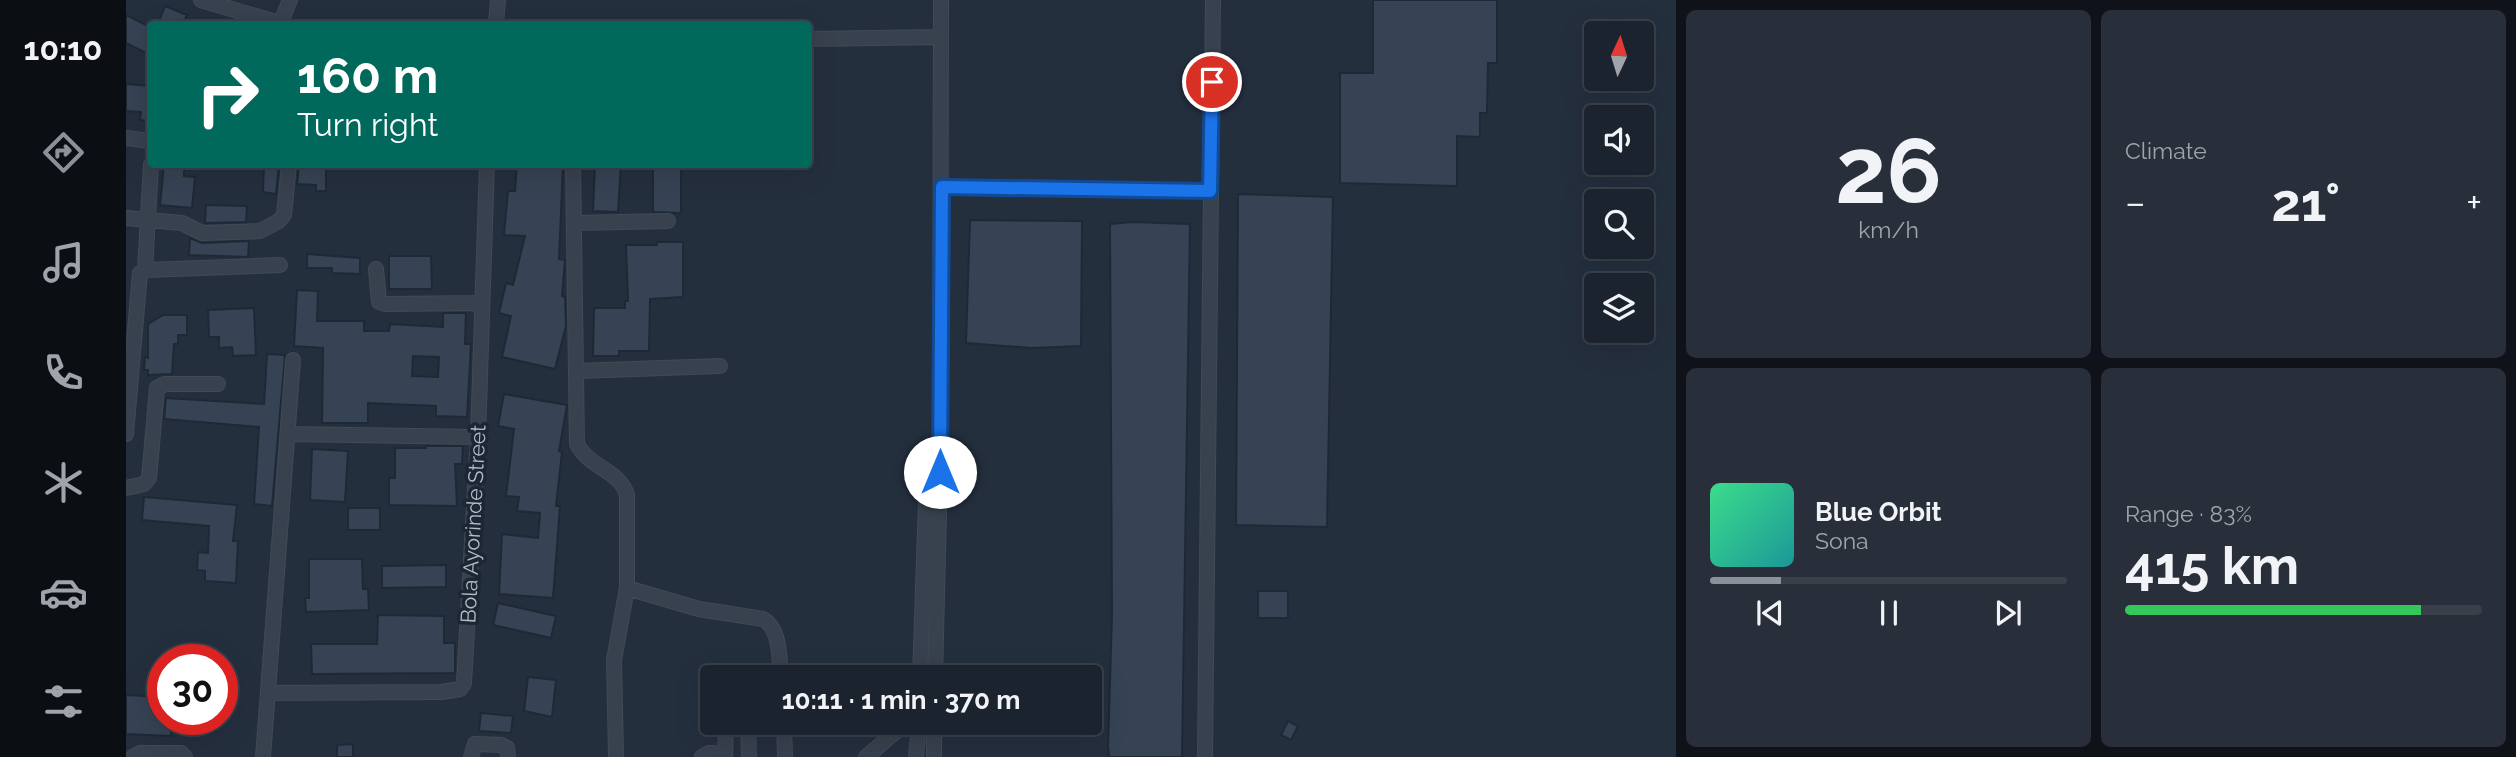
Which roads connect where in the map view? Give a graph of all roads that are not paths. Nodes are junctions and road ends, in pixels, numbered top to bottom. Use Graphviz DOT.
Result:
graph roads {
  1 [pos="201,0"];
  2 [pos="290,0"];
  3 [pos="498,0"];
  4 [pos="941,0"];
  5 [pos="1213,0"];
  6 [pos="271,21"];
  7 [pos="282,21"];
  8 [pos="496,21"];
  9 [pos="940,37"];
  10 [pos="812,40"];
  11 [pos="126,138"];
  12 [pos="147,141"];
  13 [pos="151,168"];
  14 [pos="289,168"];
  15 [pos="487,168"];
  16 [pos="573,168"];
  17 [pos="942,187"];
  18 [pos="1210,191"];
  19 [pos="126,218"];
  20 [pos="147,220"];
  21 [pos="667,221"];
  22 [pos="574,223"];
  23 [pos="280,265"];
  24 [pos="145,270"];
  25 [pos="376,270"];
  26 [pos="480,303"];
  27 [pos="293,360"];
  28 [pos="720,366"];
  29 [pos="578,371"];
  30 [pos="218,384"];
  31 [pos="126,434"];
  32 [pos="289,434"];
  33 [pos="478,437"];
  34 [pos="940,450"];
  35 [pos="126,488"];
  36 [pos="627,588"];
  37 [pos="779,665"];
  38 [pos="920,665"];
  39 [pos="935,665"];
  40 [pos="268,693"];
  41 [pos="726,735"];
  42 [pos="748,735"];
  43 [pos="784,735"];
  44 [pos="892,735"];
  45 [pos="918,735"];
  46 [pos="934,735"];
  47 [pos="725,755"];
  48 [pos="133,757"];
  49 [pos="185,757"];
  50 [pos="263,757"];
  51 [pos="471,757"];
  52 [pos="508,757"];
  53 [pos="616,757"];
  54 [pos="702,757"];
  55 [pos="749,757"];
  56 [pos="785,757"];
  57 [pos="866,757"];
  58 [pos="916,757"];
  59 [pos="934,757"];
  60 [pos="1205,757"];
  1 -- 6 [label="street"];
  2 -- 7 [label="street"];
  3 -- 8 [label="street"];
  4 -- 9 [label="street"];
  5 -- 18 [label="street"];
  9 -- 10 [label="street"];
  9 -- 17 [label="street"];
  11 -- 12 [label="street"];
  13 -- 20 [label="street"];
  14 -- 20 [label="street"];
  15 -- 26 [label="street, Bola Ayorinde Street"];
  16 -- 22 [label="street"];
  17 -- 18 [label="street"];
  17 -- 34 [label="street"];
  18 -- 60 [label="street"];
  19 -- 20 [label="street"];
  20 -- 24 [label="street"];
  21 -- 22 [label="street"];
  22 -- 29 [label="street"];
  23 -- 24 [label="street"];
  24 -- 31 [label="street"];
  25 -- 26 [label="street"];
  26 -- 33 [label="street, Bola Ayorinde Street"];
  27 -- 32 [label="street"];
  28 -- 29 [label="street"];
  29 -- 36 [label="street"];
  30 -- 35 [label="street"];
  32 -- 33 [label="street"];
  32 -- 40 [label="street"];
  33 -- 40 [label="street, Bola Ayorinde Street"];
  34 -- 38 [label="street"];
  34 -- 39 [label="street"];
  36 -- 37 [label="street"];
  36 -- 53 [label="street"];
  40 -- 50 [label="street"];
  41 -- 47 [label="street"];
  42 -- 55 [label="street"];
  43 -- 56 [label="street"];
  44 -- 57 [label="street"];
  45 -- 58 [label="street"];
  46 -- 59 [label="street"];
  47 -- 54 [label="street"];
  48 -- 49 [label="street"];
  51 -- 52 [label="street"];
}
